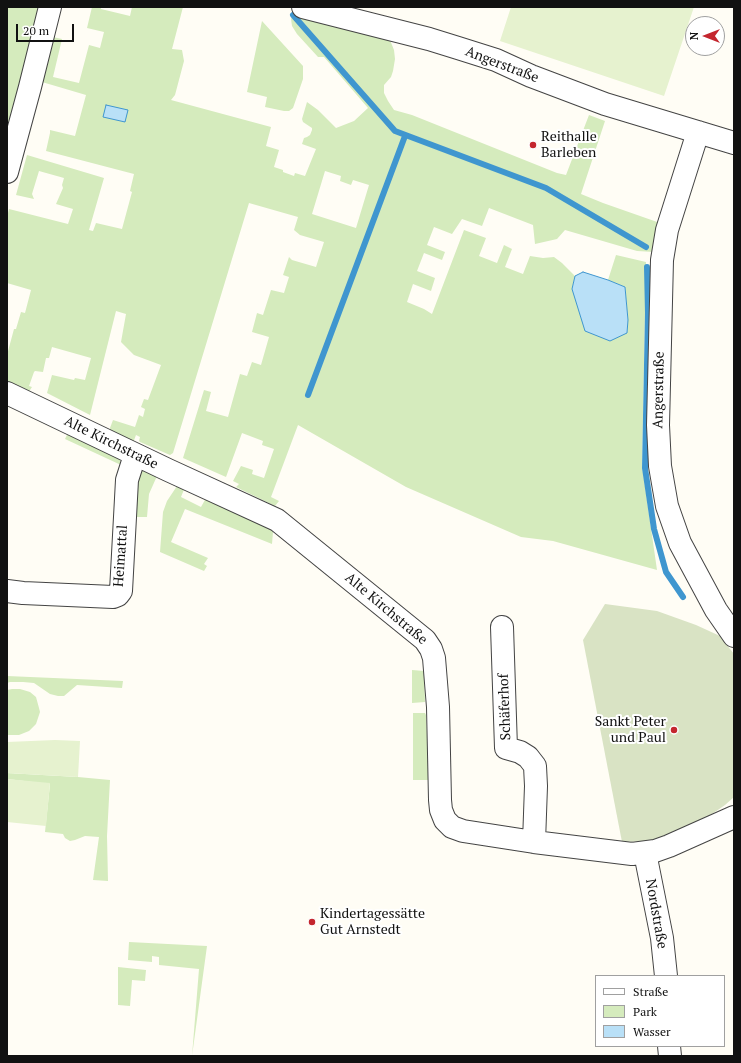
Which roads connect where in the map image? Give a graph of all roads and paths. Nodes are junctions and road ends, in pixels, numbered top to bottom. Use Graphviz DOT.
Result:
graph roads {
  1 [pos="50,7"];
  2 [pos="303,7"];
  3 [pos="698,132"];
  4 [pos="734,143"];
  5 [pos="7,172"];
  6 [pos="7,394"];
  7 [pos="135,455"];
  8 [pos="7,591"];
  9 [pos="502,627"];
  10 [pos="734,636"];
  11 [pos="734,817"];
  12 [pos="534,842"];
  13 [pos="645,853"];
  14 [pos="666,975"];
  1 -- 5 [label="street"];
  2 -- 3 [label="street, Angerstraße"];
  3 -- 4 [label="street, Angerstraße"];
  3 -- 10 [label="street, Angerstraße"];
  6 -- 7 [label="street, Alte Kirchstraße"];
  7 -- 8 [label="street, Heimattal"];
  7 -- 12 [label="street, Alte Kirchstraße"];
  9 -- 12 [label="street, Schäferhof"];
  11 -- 13 [label="street, Alte Kirchstraße"];
  12 -- 13 [label="street, Alte Kirchstraße"];
  13 -- 14 [label="street, Nordstraße"];
}
